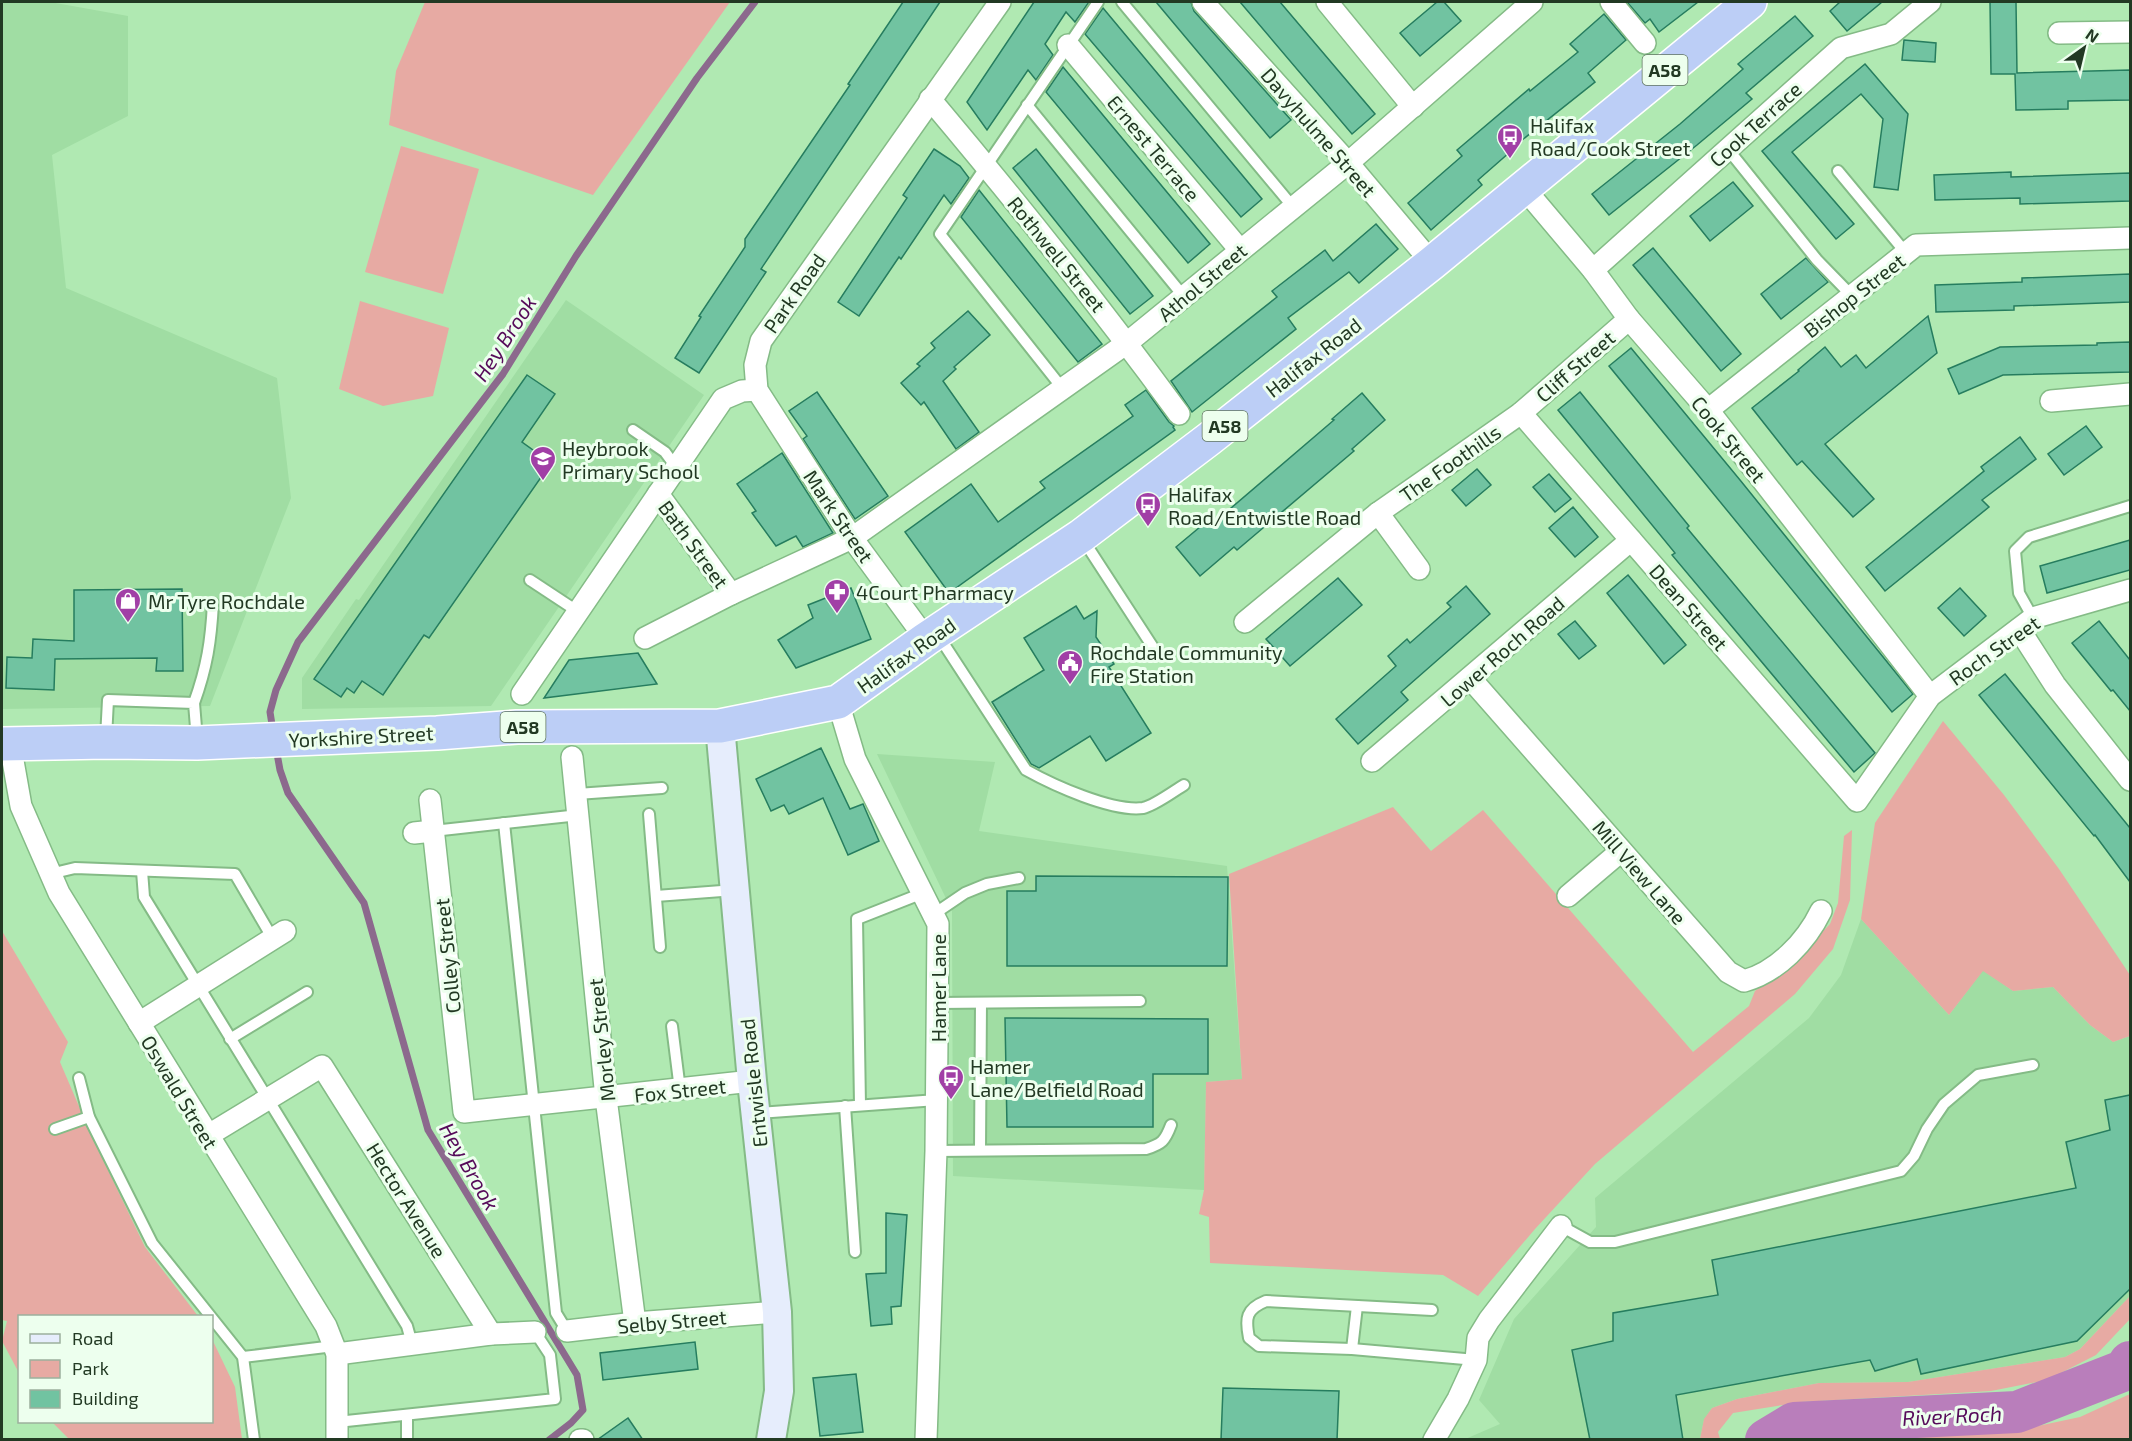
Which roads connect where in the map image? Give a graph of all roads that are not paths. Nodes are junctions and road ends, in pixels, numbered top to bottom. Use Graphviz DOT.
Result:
graph roads {
  1 [pos="1000,2"];
  2 [pos="1098,2"];
  3 [pos="1122,2"];
  4 [pos="1203,2"];
  5 [pos="1327,2"];
  6 [pos="1611,2"];
  7 [pos="1750,2"];
  8 [pos="1930,2"];
  9 [pos="1525,4"];
  10 [pos="2130,32"];
  11 [pos="2059,33"];
  12 [pos="1646,44"];
  13 [pos="1068,45"];
  14 [pos="930,99"];
  15 [pos="1027,105"];
  16 [pos="1413,107"];
  17 [pos="1727,148"];
  18 [pos="1348,163"];
  19 [pos="986,165"];
  20 [pos="1838,171"];
  21 [pos="1523,187"];
  22 [pos="1293,207"];
  23 [pos="2130,238"];
  24 [pos="1240,250"];
  25 [pos="1906,253"];
  26 [pos="1432,263"];
  27 [pos="1593,270"];
  28 [pos="1852,296"];
  29 [pos="1185,298"];
  30 [pos="1629,319"];
  31 [pos="1127,343"];
  32 [pos="1063,389"];
  33 [pos="757,390"];
  34 [pos="2130,394"];
  35 [pos="2051,401"];
  36 [pos="1708,410"];
  37 [pos="1521,413"];
  38 [pos="1179,414"];
  39 [pos="633,430"];
  40 [pos="676,467"];
  41 [pos="658,494"];
  42 [pos="2130,506"];
  43 [pos="1378,513"];
  44 [pos="1081,536"];
  45 [pos="852,538"];
  46 [pos="1631,540"];
  47 [pos="1419,569"];
  48 [pos="530,580"];
  49 [pos="2130,590"];
  50 [pos="731,594"];
  51 [pos="213,603"];
  52 [pos="577,611"];
  53 [pos="1245,622"];
  54 [pos="2026,624"];
  55 [pos="931,636"];
  56 [pos="645,638"];
  57 [pos="1158,655"];
  58 [pos="1470,678"];
  59 [pos="522,694"];
  60 [pos="1930,696"];
  61 [pos="838,702"];
  62 [pos="194,703"];
  63 [pos="720,726"];
  64 [pos="106,742"];
  65 [pos="197,743"];
  66 [pos="6,744"];
  67 [pos="573,757"];
  68 [pos="1372,761"];
  69 [pos="2130,780"];
  70 [pos="1184,785"];
  71 [pos="662,788"];
  72 [pos="577,794"];
  73 [pos="430,801"];
  74 [pos="1857,801"];
  75 [pos="649,814"];
  76 [pos="579,815"];
  77 [pos="504,823"];
  78 [pos="424,832"];
  79 [pos="1621,851"];
  80 [pos="142,871"];
  81 [pos="50,874"];
  82 [pos="1019,878"];
  83 [pos="735,890"];
  84 [pos="923,894"];
  85 [pos="656,896"];
  86 [pos="1568,896"];
  87 [pos="1821,911"];
  88 [pos="934,914"];
  89 [pos="279,935"];
  90 [pos="660,947"];
  91 [pos="197,986"];
  92 [pos="307,992"];
  93 [pos="1140,1001"];
  94 [pos="938,1003"];
  95 [pos="981,1003"];
  96 [pos="139,1023"];
  97 [pos="672,1026"];
  98 [pos="230,1040"];
  99 [pos="2033,1065"];
  100 [pos="80,1078"];
  101 [pos="752,1081"];
  102 [pos="680,1090"];
  103 [pos="606,1098"];
  104 [pos="267,1099"];
  105 [pos="937,1100"];
  106 [pos="534,1105"];
  107 [pos="860,1105"];
  108 [pos="845,1107"];
  109 [pos="464,1112"];
  110 [pos="756,1114"];
  111 [pos="89,1117"];
  112 [pos="1171,1125"];
  113 [pos="55,1129"];
  114 [pos="207,1136"];
  115 [pos="980,1150"];
  116 [pos="936,1151"];
  117 [pos="1561,1226"];
  118 [pos="855,1252"];
  119 [pos="1357,1306"];
  120 [pos="1432,1310"];
  121 [pos="777,1312"];
  122 [pos="209,1315"];
  123 [pos="213,1319"];
  124 [pos="635,1323"];
  125 [pos="567,1331"];
  126 [pos="535,1332"];
  127 [pos="492,1334"];
  128 [pos="412,1344"];
  129 [pos="1352,1349"];
  130 [pos="335,1350"];
  131 [pos="243,1357"];
  132 [pos="1476,1360"];
  133 [pos="407,1415"];
  134 [pos="337,1431"];
  135 [pos="254,1440"];
  136 [pos="407,1440"];
  137 [pos="771,1440"];
  138 [pos="926,1440"];
  139 [pos="1434,1440"];
  1 -- 14 [label="street, Park Road"];
  2 -- 13 [label="lane"];
  3 -- 22 [label="lane"];
  4 -- 18 [label="street, Davyhulme Street"];
  5 -- 16 [label="street"];
  6 -- 12 [label="street"];
  7 -- 21 [label="highway, Halifax Road / A58"];
  8 -- 17 [label="street, Cook Terrace"];
  9 -- 16 [label="street, Athol Street"];
  10 -- 11 [label="street"];
  13 -- 15 [label="lane"];
  13 -- 24 [label="street, Ernest Terrace"];
  14 -- 19 [label="street, Rothwell Street"];
  14 -- 33 [label="street, Park Road"];
  15 -- 19 [label="lane"];
  15 -- 29 [label="lane"];
  16 -- 18 [label="street, Athol Street"];
  17 -- 27 [label="street, Cook Terrace"];
  17 -- 28 [label="lane"];
  18 -- 22 [label="street, Athol Street"];
  18 -- 26 [label="street, Davyhulme Street"];
  19 -- 31 [label="street, Rothwell Street"];
  19 -- 32 [label="lane"];
  20 -- 25 [label="lane"];
  21 -- 26 [label="highway, Halifax Road / A58"];
  21 -- 27 [label="street, Cook Street"];
  22 -- 24 [label="street, Athol Street"];
  23 -- 25 [label="street, Bishop Street"];
  24 -- 29 [label="street, Athol Street"];
  25 -- 28 [label="street, Bishop Street"];
  26 -- 44 [label="highway, Halifax Road / A58"];
  27 -- 30 [label="street, Cook Street"];
  28 -- 36 [label="street, Bishop Street"];
  29 -- 31 [label="street, Athol Street"];
  30 -- 36 [label="street, Cook Street"];
  30 -- 37 [label="street, Cliff Street"];
  31 -- 32 [label="street, Athol Street"];
  31 -- 38 [label="street, Rothwell Street"];
  32 -- 45 [label="street, Athol Street"];
  33 -- 40 [label="street"];
  33 -- 45 [label="street, Mark Street"];
  34 -- 35 [label="street"];
  36 -- 60 [label="street, Cook Street"];
  37 -- 43 [label="street, The Foothills"];
  37 -- 46 [label="street, Dean Street"];
  39 -- 40 [label="lane"];
  40 -- 41 [label="street"];
  41 -- 50 [label="street, Bath Street"];
  41 -- 52 [label="street"];
  42 -- 54 [label="lane"];
  43 -- 47 [label="street, The Foothills"];
  43 -- 53 [label="street, The Foothills"];
  44 -- 55 [label="highway, Halifax Road / A58"];
  44 -- 57 [label="lane"];
  45 -- 50 [label="street, Athol Street"];
  45 -- 55 [label="street, Mark Street"];
  46 -- 58 [label="street, Lower Roch Road"];
  46 -- 74 [label="street, Dean Street"];
  48 -- 52 [label="lane"];
  49 -- 54 [label="street, Roch Street"];
  50 -- 56 [label="street, Athol Street"];
  51 -- 62 [label="lane"];
  52 -- 59 [label="street"];
  54 -- 60 [label="street, Roch Street"];
  54 -- 69 [label="street"];
  55 -- 61 [label="highway, Halifax Road / A58"];
  55 -- 70 [label="lane"];
  58 -- 68 [label="street, Lower Roch Road"];
  58 -- 79 [label="street, Mill View Lane"];
  60 -- 74 [label="street, Roch Street"];
  61 -- 63 [label="highway, Halifax Road / A58"];
  61 -- 84 [label="street, Hamer Lane"];
  62 -- 64 [label="lane"];
  62 -- 65 [label="lane"];
  63 -- 65 [label="highway, Yorkshire Street / A58"];
  63 -- 83 [label="main road, Entwisle Road"];
  64 -- 65 [label="highway, Yorkshire Street / A58"];
  64 -- 66 [label="highway, Yorkshire Street / A58"];
  66 -- 81 [label="street, Oswald Street"];
  67 -- 72 [label="street, Morley Street"];
  71 -- 72 [label="lane"];
  72 -- 76 [label="street, Morley Street"];
  73 -- 78 [label="street, Colley Street"];
  75 -- 85 [label="lane"];
  76 -- 77 [label="lane"];
  76 -- 103 [label="street, Morley Street"];
  77 -- 78 [label="lane"];
  77 -- 106 [label="lane"];
  78 -- 109 [label="street, Colley Street"];
  79 -- 86 [label="street"];
  79 -- 87 [label="street, Mill View Lane"];
  80 -- 81 [label="lane"];
  80 -- 89 [label="lane"];
  80 -- 91 [label="lane"];
  81 -- 96 [label="street, Oswald Street"];
  82 -- 88 [label="lane"];
  83 -- 85 [label="lane"];
  83 -- 101 [label="main road, Entwisle Road"];
  84 -- 88 [label="street, Hamer Lane"];
  84 -- 107 [label="lane"];
  85 -- 90 [label="lane"];
  88 -- 94 [label="street, Hamer Lane"];
  89 -- 91 [label="street"];
  91 -- 96 [label="street"];
  91 -- 98 [label="lane"];
  92 -- 98 [label="lane"];
  93 -- 95 [label="lane"];
  94 -- 95 [label="lane"];
  94 -- 105 [label="street, Hamer Lane"];
  95 -- 115 [label="lane"];
  96 -- 114 [label="street, Oswald Street"];
  97 -- 102 [label="lane"];
  98 -- 104 [label="lane"];
  99 -- 117 [label="lane"];
  100 -- 111 [label="lane"];
  101 -- 102 [label="street, Fox Street"];
  101 -- 110 [label="main road, Entwisle Road"];
  102 -- 103 [label="street, Fox Street"];
  103 -- 106 [label="street, Fox Street"];
  103 -- 124 [label="street, Morley Street"];
  104 -- 114 [label="street"];
  104 -- 127 [label="street, Hector Avenue"];
  104 -- 128 [label="lane"];
  105 -- 107 [label="lane"];
  105 -- 116 [label="street, Hamer Lane"];
  106 -- 109 [label="street, Fox Street"];
  106 -- 125 [label="lane"];
  107 -- 108 [label="lane"];
  108 -- 110 [label="lane"];
  108 -- 118 [label="lane"];
  110 -- 121 [label="main road, Entwisle Road"];
  111 -- 113 [label="lane"];
  111 -- 122 [label="lane"];
  112 -- 115 [label="lane"];
  114 -- 130 [label="street, Oswald Street"];
  115 -- 116 [label="lane"];
  116 -- 138 [label="street, Hamer Lane"];
  117 -- 132 [label="street"];
  119 -- 120 [label="lane"];
  119 -- 129 [label="lane"];
  119 -- 129 [label="lane"];
  121 -- 124 [label="street, Selby Street"];
  121 -- 137 [label="main road, Entwisle Road"];
  123 -- 131 [label="lane"];
  124 -- 125 [label="street, Selby Street"];
  126 -- 127 [label="street"];
  126 -- 133 [label="lane"];
  127 -- 128 [label="street"];
  128 -- 130 [label="street"];
  129 -- 132 [label="lane"];
  130 -- 131 [label="lane"];
  130 -- 134 [label="street, Oswald Street"];
  131 -- 135 [label="lane"];
  132 -- 139 [label="street"];
  133 -- 134 [label="lane"];
  133 -- 136 [label="lane"];
}
